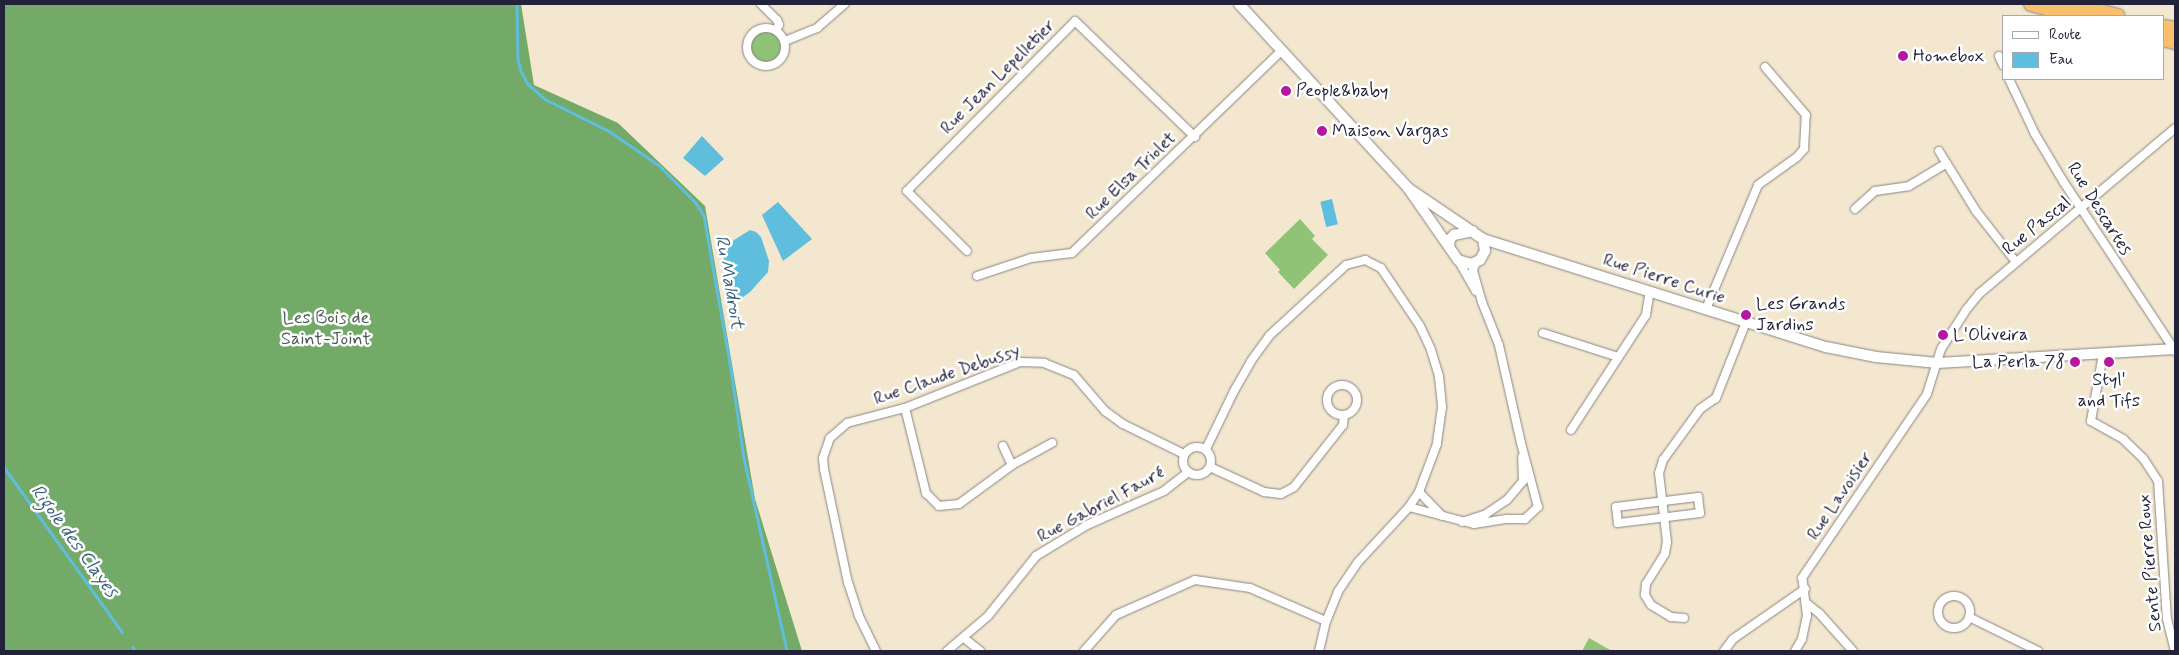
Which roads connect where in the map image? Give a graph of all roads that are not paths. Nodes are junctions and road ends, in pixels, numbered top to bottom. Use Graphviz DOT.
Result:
graph roads {
  1 [pos="761,4"];
  2 [pos="845,4"];
  3 [pos="1239,4"];
  4 [pos="2031,4"];
  5 [pos="2068,4"];
  6 [pos="2072,15"];
  7 [pos="2114,15"];
  8 [pos="776,30"];
  9 [pos="785,40"];
  10 [pos="1281,51"];
  11 [pos="1999,56"];
  12 [pos="2002,62"];
  13 [pos="1765,67"];
  14 [pos="2010,80"];
  15 [pos="2175,128"];
  16 [pos="1195,137"];
  17 [pos="1939,151"];
  18 [pos="1947,163"];
  19 [pos="1408,188"];
  20 [pos="1855,209"];
  21 [pos="2081,210"];
  22 [pos="1473,231"];
  23 [pos="1483,239"];
  24 [pos="1501,244"];
  25 [pos="1449,247"];
  26 [pos="967,251"];
  27 [pos="1485,251"];
  28 [pos="1458,260"];
  29 [pos="1476,262"];
  30 [pos="2016,262"];
  31 [pos="976,276"];
  32 [pos="1650,291"];
  33 [pos="1482,302"];
  34 [pos="1706,309"];
  35 [pos="1746,322"];
  36 [pos="1543,333"];
  37 [pos="2175,350"];
  38 [pos="2103,354"];
  39 [pos="1618,357"];
  40 [pos="1938,363"];
  41 [pos="906,408"];
  42 [pos="1344,414"];
  43 [pos="1571,430"];
  44 [pos="1052,443"];
  45 [pos="1003,446"];
  46 [pos="1522,448"];
  47 [pos="1206,449"];
  48 [pos="1184,454"];
  49 [pos="1012,465"];
  50 [pos="1210,468"];
  51 [pos="1188,472"];
  52 [pos="1419,492"];
  53 [pos="1662,501"];
  54 [pos="1409,507"];
  55 [pos="1442,516"];
  56 [pos="1664,518"];
  57 [pos="1461,522"];
  58 [pos="1805,589"];
  59 [pos="1806,603"];
  60 [pos="1969,617"];
  61 [pos="1684,618"];
  62 [pos="1326,621"];
  63 [pos="964,638"];
  64 [pos="876,651"];
  65 [pos="947,651"];
  66 [pos="980,651"];
  67 [pos="1084,651"];
  68 [pos="1319,651"];
  69 [pos="1724,651"];
  70 [pos="1795,651"];
  71 [pos="1853,651"];
  72 [pos="2038,651"];
  73 [pos="2175,651"];
  1 -- 8 [label="street"];
  2 -- 9 [label="street"];
  3 -- 10 [label="street, Rue Pierre Curie"];
  4 -- 6 [label="highway"];
  5 -- 7 [label="highway"];
  8 -- 9 [label="street"];
  8 -- 9 [label="street"];
  10 -- 16 [label="street, Rue Elsa Triolet"];
  10 -- 19 [label="street, Rue Pierre Curie"];
  11 -- 12 [label="street"];
  13 -- 34 [label="street"];
  14 -- 21 [label="street, Rue Descartes"];
  15 -- 21 [label="street, Rue Pascal"];
  16 -- 26 [label="street, Rue Jean Lepelletier"];
  16 -- 31 [label="street, Rue Elsa Triolet"];
  17 -- 18 [label="street"];
  18 -- 20 [label="street"];
  18 -- 30 [label="street"];
  19 -- 22 [label="street, Rue Pierre Curie"];
  19 -- 25 [label="street, Rue Pierre Curie"];
  21 -- 30 [label="street, Rue Pascal"];
  21 -- 37 [label="street, Rue Descartes"];
  22 -- 23 [label="street, Rue Pierre Curie"];
  22 -- 25 [label="street"];
  23 -- 24 [label="street, Rue Pierre Curie"];
  23 -- 27 [label="street"];
  24 -- 27 [label="street"];
  24 -- 32 [label="street, Rue Pierre Curie"];
  25 -- 28 [label="street, Rue Pierre Curie"];
  27 -- 29 [label="street"];
  28 -- 29 [label="street"];
  28 -- 33 [label="street"];
  29 -- 33 [label="street"];
  30 -- 40 [label="street, Rue Pascal"];
  32 -- 34 [label="street, Rue Pierre Curie"];
  32 -- 39 [label="street"];
  33 -- 46 [label="street"];
  34 -- 35 [label="street, Rue Pierre Curie"];
  35 -- 40 [label="street, Rue Pierre Curie"];
  35 -- 53 [label="street"];
  36 -- 39 [label="street"];
  37 -- 38 [label="street, Rue Pierre Curie"];
  38 -- 40 [label="street, Rue Pierre Curie"];
  38 -- 73 [label="street, Sente Pierre Roux"];
  39 -- 43 [label="street"];
  40 -- 58 [label="street, Rue Lavoisier"];
  41 -- 48 [label="street, Rue Claude Debussy"];
  41 -- 49 [label="street"];
  41 -- 64 [label="street, Rue Claude Debussy"];
  42 -- 50 [label="street"];
  44 -- 49 [label="street"];
  45 -- 49 [label="street"];
  46 -- 57 [label="street"];
  46 -- 57 [label="street"];
  47 -- 48 [label="street"];
  47 -- 50 [label="street"];
  47 -- 52 [label="street"];
  48 -- 51 [label="street"];
  50 -- 51 [label="street"];
  51 -- 63 [label="street, Rue Gabriel Fauré"];
  52 -- 54 [label="street"];
  52 -- 55 [label="street"];
  53 -- 56 [label="street"];
  53 -- 56 [label="street"];
  53 -- 56 [label="street"];
  54 -- 55 [label="street"];
  54 -- 62 [label="street"];
  55 -- 57 [label="street"];
  56 -- 61 [label="street"];
  58 -- 59 [label="street, Rue Lavoisier"];
  58 -- 69 [label="street"];
  59 -- 70 [label="street, Rue Lavoisier"];
  59 -- 71 [label="street"];
  60 -- 60 [label="street"];
  60 -- 72 [label="street"];
  62 -- 67 [label="street"];
  62 -- 68 [label="street"];
  63 -- 65 [label="street, Rue Gabriel Fauré"];
  63 -- 66 [label="street"];
}
